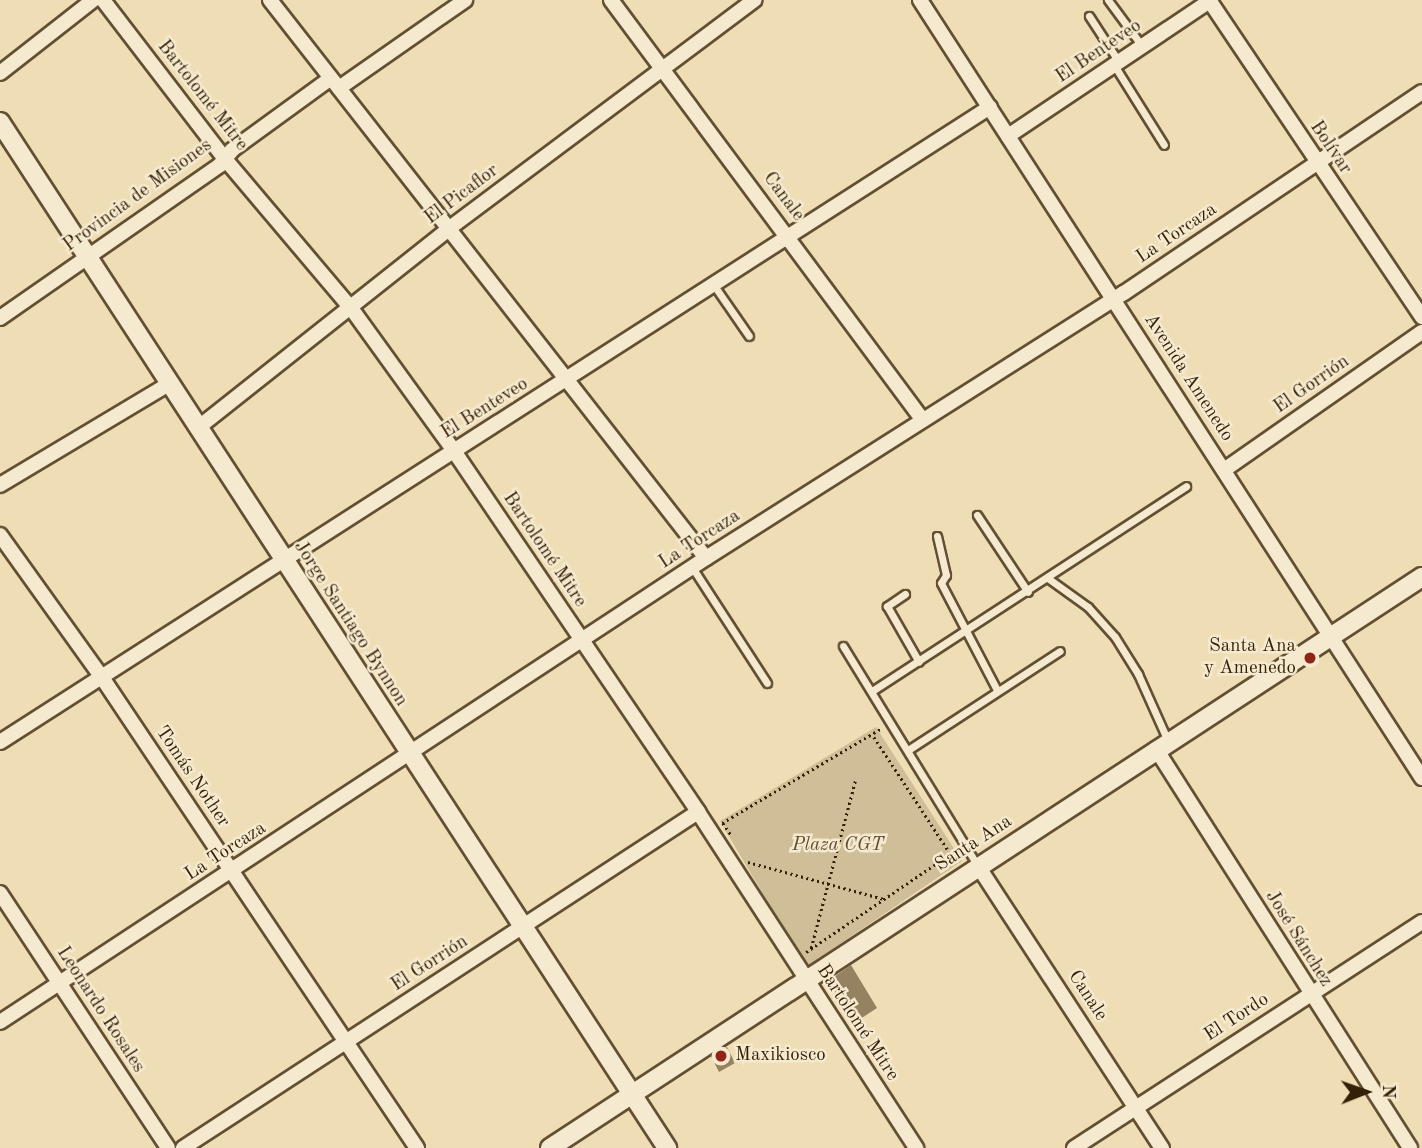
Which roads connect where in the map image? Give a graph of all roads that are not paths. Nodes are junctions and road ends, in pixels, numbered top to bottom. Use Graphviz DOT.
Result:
graph roads {
  1 [pos="93,0"];
  2 [pos="103,0"];
  3 [pos="270,0"];
  4 [pos="465,0"];
  5 [pos="611,0"];
  6 [pos="754,0"];
  7 [pos="920,0"];
  8 [pos="1108,0"];
  9 [pos="1209,0"];
  10 [pos="1089,16"];
  11 [pos="1142,46"];
  12 [pos="1116,63"];
  13 [pos="662,68"];
  14 [pos="0,73"];
  15 [pos="335,83"];
  16 [pos="1422,92"];
  17 [pos="990,107"];
  18 [pos="0,122"];
  19 [pos="1008,136"];
  20 [pos="1164,145"];
  21 [pos="225,159"];
  22 [pos="1317,163"];
  23 [pos="451,227"];
  24 [pos="787,235"];
  25 [pos="87,258"];
  26 [pos="713,284"];
  27 [pos="1112,298"];
  28 [pos="351,308"];
  29 [pos="0,317"];
  30 [pos="1422,317"];
  31 [pos="1422,332"];
  32 [pos="749,336"];
  33 [pos="568,379"];
  34 [pos="169,384"];
  35 [pos="922,419"];
  36 [pos="199,428"];
  37 [pos="454,451"];
  38 [pos="1224,470"];
  39 [pos="0,485"];
  40 [pos="1186,486"];
  41 [pos="977,515"];
  42 [pos="0,535"];
  43 [pos="937,536"];
  44 [pos="706,558"];
  45 [pos="283,560"];
  46 [pos="692,567"];
  47 [pos="1422,577"];
  48 [pos="1049,579"];
  49 [pos="1028,593"];
  50 [pos="905,594"];
  51 [pos="964,633"];
  52 [pos="1331,637"];
  53 [pos="582,642"];
  54 [pos="843,646"];
  55 [pos="1060,651"];
  56 [pos="919,662"];
  57 [pos="101,676"];
  58 [pos="767,683"];
  59 [pos="872,691"];
  60 [pos="997,691"];
  61 [pos="0,743"];
  62 [pos="1162,745"];
  63 [pos="908,750"];
  64 [pos="409,753"];
  65 [pos="1422,778"];
  66 [pos="698,812"];
  67 [pos="978,866"];
  68 [pos="233,870"];
  69 [pos="0,893"];
  70 [pos="1422,922"];
  71 [pos="522,927"];
  72 [pos="806,980"];
  73 [pos="60,984"];
  74 [pos="1309,994"];
  75 [pos="0,1022"];
  76 [pos="346,1041"];
  77 [pos="632,1094"];
  78 [pos="1136,1107"];
  79 [pos="167,1148"];
  80 [pos="183,1148"];
  81 [pos="418,1148"];
  82 [pos="550,1148"];
  83 [pos="667,1148"];
  84 [pos="916,1148"];
  85 [pos="1074,1148"];
  86 [pos="1162,1148"];
  87 [pos="1410,1148"];
  1 -- 14 [label="street"];
  2 -- 21 [label="street, Bartolomé Mitre"];
  3 -- 15 [label="street"];
  4 -- 15 [label="street, Provincia de Misiones"];
  5 -- 13 [label="street, Canale"];
  6 -- 13 [label="street, El Picaflor"];
  7 -- 17 [label="street, Avenida Amenedo"];
  8 -- 11 [label="lane"];
  9 -- 11 [label="street, El Benteveo"];
  9 -- 22 [label="street, Bolívar"];
  10 -- 12 [label="lane"];
  11 -- 12 [label="street, El Benteveo"];
  12 -- 19 [label="street, El Benteveo"];
  12 -- 20 [label="lane"];
  13 -- 23 [label="street, El Picaflor"];
  13 -- 24 [label="street, Canale"];
  15 -- 21 [label="street, Provincia de Misiones"];
  15 -- 23 [label="street"];
  16 -- 22 [label="street, La Torcaza"];
  17 -- 19 [label="street, Avenida Amenedo"];
  17 -- 24 [label="street, El Benteveo"];
  18 -- 25 [label="street, Jorge Santiago Bynnon"];
  19 -- 27 [label="street, Avenida Amenedo"];
  21 -- 25 [label="street, Provincia de Misiones"];
  21 -- 28 [label="street, Bartolomé Mitre"];
  22 -- 27 [label="street, La Torcaza"];
  22 -- 30 [label="street, Bolívar"];
  23 -- 28 [label="street, El Picaflor"];
  23 -- 33 [label="street"];
  24 -- 26 [label="street, El Benteveo"];
  24 -- 35 [label="street, Canale"];
  25 -- 29 [label="street, Provincia de Misiones"];
  25 -- 34 [label="street, Jorge Santiago Bynnon"];
  26 -- 32 [label="lane"];
  26 -- 33 [label="street, El Benteveo"];
  27 -- 35 [label="street, La Torcaza"];
  27 -- 38 [label="street, Avenida Amenedo"];
  28 -- 36 [label="street, El Picaflor"];
  28 -- 37 [label="street, Bartolomé Mitre"];
  31 -- 38 [label="street, El Gorrión"];
  33 -- 37 [label="street, El Benteveo"];
  33 -- 44 [label="street"];
  34 -- 36 [label="street, Jorge Santiago Bynnon"];
  34 -- 39 [label="street"];
  35 -- 44 [label="street, La Torcaza"];
  36 -- 45 [label="street, Jorge Santiago Bynnon"];
  37 -- 45 [label="street, El Benteveo"];
  37 -- 53 [label="street, Bartolomé Mitre"];
  38 -- 52 [label="street, Avenida Amenedo"];
  40 -- 48 [label="lane"];
  41 -- 49 [label="lane"];
  42 -- 57 [label="street, Tomás Nother"];
  43 -- 51 [label="lane"];
  44 -- 46 [label="street, La Torcaza"];
  45 -- 57 [label="street, El Benteveo"];
  45 -- 64 [label="street, Jorge Santiago Bynnon"];
  46 -- 53 [label="street, La Torcaza"];
  46 -- 58 [label="lane"];
  47 -- 52 [label="street, Santa Ana"];
  48 -- 49 [label="lane"];
  48 -- 62 [label="lane"];
  49 -- 51 [label="lane"];
  50 -- 56 [label="lane"];
  51 -- 56 [label="lane"];
  51 -- 60 [label="lane"];
  52 -- 62 [label="street, Santa Ana"];
  52 -- 65 [label="street, Avenida Amenedo"];
  53 -- 64 [label="street, La Torcaza"];
  53 -- 66 [label="street, Bartolomé Mitre"];
  54 -- 59 [label="lane"];
  55 -- 60 [label="lane"];
  56 -- 59 [label="lane"];
  57 -- 61 [label="street, El Benteveo"];
  57 -- 68 [label="street, Tomás Nother"];
  59 -- 63 [label="lane"];
  60 -- 63 [label="lane"];
  62 -- 67 [label="street, Santa Ana"];
  62 -- 74 [label="street, José Sánchez"];
  63 -- 67 [label="lane"];
  64 -- 68 [label="street, La Torcaza"];
  64 -- 71 [label="street, Jorge Santiago Bynnon"];
  66 -- 71 [label="street, El Gorrión"];
  66 -- 72 [label="street, Bartolomé Mitre"];
  67 -- 72 [label="street, Santa Ana"];
  67 -- 78 [label="street, Canale"];
  68 -- 73 [label="street, La Torcaza"];
  68 -- 76 [label="street, Tomás Nother"];
  69 -- 73 [label="street, Leonardo Rosales"];
  70 -- 74 [label="street, El Tordo"];
  71 -- 76 [label="street, El Gorrión"];
  71 -- 77 [label="street, Jorge Santiago Bynnon"];
  72 -- 77 [label="street, Santa Ana"];
  72 -- 84 [label="street, Bartolomé Mitre"];
  73 -- 75 [label="street, La Torcaza"];
  73 -- 79 [label="street, Leonardo Rosales"];
  74 -- 78 [label="street, El Tordo"];
  74 -- 87 [label="street, José Sánchez"];
  76 -- 80 [label="street, El Gorrión"];
  76 -- 81 [label="street, Tomás Nother"];
  77 -- 82 [label="street, Santa Ana"];
  77 -- 83 [label="street, Jorge Santiago Bynnon"];
  78 -- 85 [label="street, El Tordo"];
  78 -- 86 [label="street, Canale"];
}
